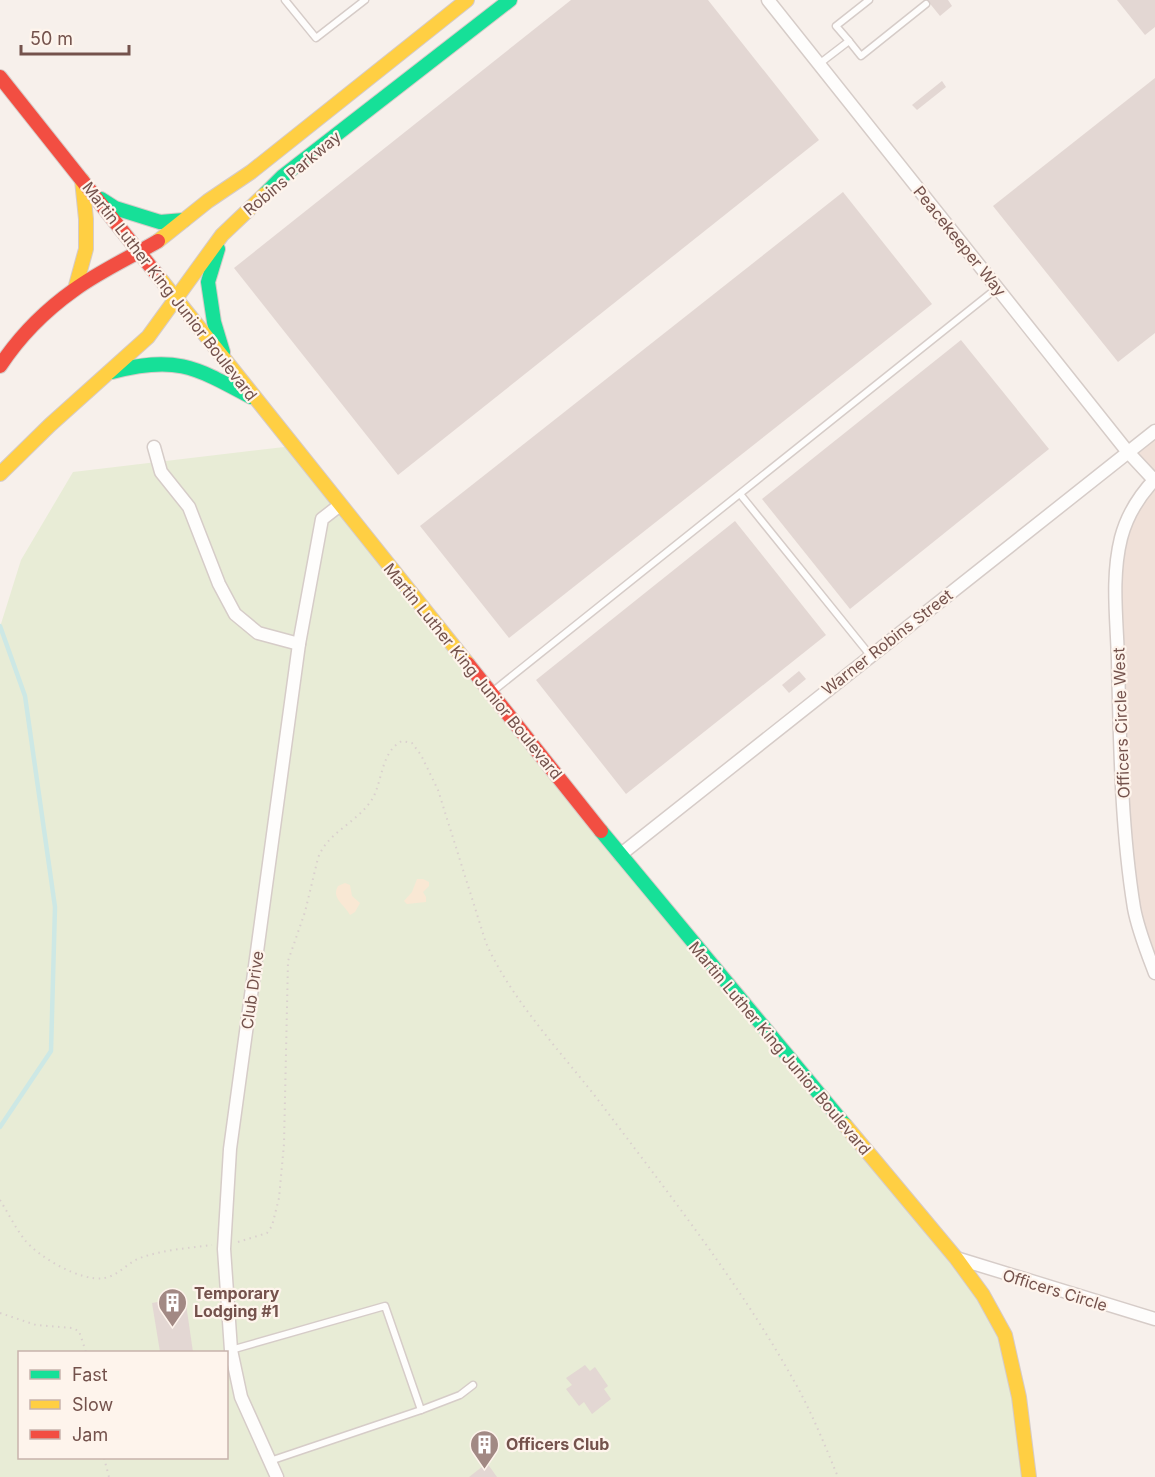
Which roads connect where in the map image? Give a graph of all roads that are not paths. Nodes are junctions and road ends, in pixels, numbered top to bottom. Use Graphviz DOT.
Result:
graph roads {
  1 [pos="285,0"];
  2 [pos="365,0"];
  3 [pos="467,0"];
  4 [pos="510,0"];
  5 [pos="869,0"];
  6 [pos="770,1"];
  7 [pos="926,4"];
  8 [pos="849,41"];
  9 [pos="819,64"];
  10 [pos="0,77"];
  11 [pos="82,180"];
  12 [pos="94,194"];
  13 [pos="185,219"];
  14 [pos="222,235"];
  15 [pos="140,252"];
  16 [pos="997,288"];
  17 [pos="75,289"];
  18 [pos="177,300"];
  19 [pos="226,361"];
  20 [pos="0,366"];
  21 [pos="108,373"];
  22 [pos="257,400"];
  23 [pos="1155,431"];
  24 [pos="154,447"];
  25 [pos="1127,451"];
  26 [pos="0,474"];
  27 [pos="1154,480"];
  28 [pos="740,494"];
  29 [pos="340,505"];
  30 [pos="299,644"];
  31 [pos="870,655"];
  32 [pos="491,693"];
  33 [pos="620,855"];
  34 [pos="1155,973"];
  35 [pos="956,1258"];
  36 [pos="1155,1319"];
  37 [pos="231,1350"];
  38 [pos="473,1385"];
  39 [pos="421,1410"];
  40 [pos="269,1462"];
  41 [pos="277,1477"];
  42 [pos="1029,1477"];
  1 -- 2 [label="lane"];
  3 -- 13 [label="street, Robins Parkway"];
  4 -- 14 [label="street, Robins Parkway"];
  5 -- 8 [label="lane"];
  6 -- 9 [label="street, Peacekeeper Way"];
  7 -- 8 [label="lane"];
  8 -- 9 [label="lane"];
  9 -- 16 [label="street, Peacekeeper Way"];
  10 -- 11 [label="street, Martin Luther King Junior Boulevard"];
  11 -- 12 [label="street, Martin Luther King Junior Boulevard"];
  11 -- 17 [label="street"];
  12 -- 13 [label="street"];
  12 -- 15 [label="street, Martin Luther King Junior Boulevard"];
  13 -- 15 [label="street, Robins Parkway"];
  14 -- 18 [label="street, Robins Parkway"];
  14 -- 19 [label="street"];
  15 -- 17 [label="street, Robins Parkway"];
  15 -- 18 [label="street, Martin Luther King Junior Boulevard"];
  16 -- 25 [label="street, Peacekeeper Way"];
  16 -- 28 [label="lane"];
  17 -- 20 [label="street, Robins Parkway"];
  18 -- 19 [label="street, Martin Luther King Junior Boulevard"];
  18 -- 21 [label="street, Robins Parkway"];
  19 -- 22 [label="street, Martin Luther King Junior Boulevard"];
  21 -- 22 [label="street"];
  21 -- 26 [label="street, Robins Parkway"];
  22 -- 29 [label="street, Martin Luther King Junior Boulevard"];
  23 -- 25 [label="street, Warner Robins Street"];
  24 -- 30 [label="street"];
  25 -- 27 [label="street, Peacekeeper Way"];
  25 -- 31 [label="street, Warner Robins Street"];
  27 -- 34 [label="street, Officers Circle West"];
  28 -- 31 [label="lane"];
  28 -- 32 [label="lane"];
  29 -- 30 [label="street, Club Drive"];
  29 -- 32 [label="street, Martin Luther King Junior Boulevard"];
  30 -- 37 [label="street, Club Drive"];
  31 -- 33 [label="street, Warner Robins Street"];
  32 -- 33 [label="street, Martin Luther King Junior Boulevard"];
  33 -- 35 [label="street, Martin Luther King Junior Boulevard"];
  35 -- 36 [label="street, Officers Circle"];
  35 -- 42 [label="street"];
  37 -- 39 [label="lane"];
  37 -- 40 [label="street, Club Drive"];
  38 -- 39 [label="lane"];
  39 -- 40 [label="lane"];
  40 -- 41 [label="street, Club Drive"];
}
